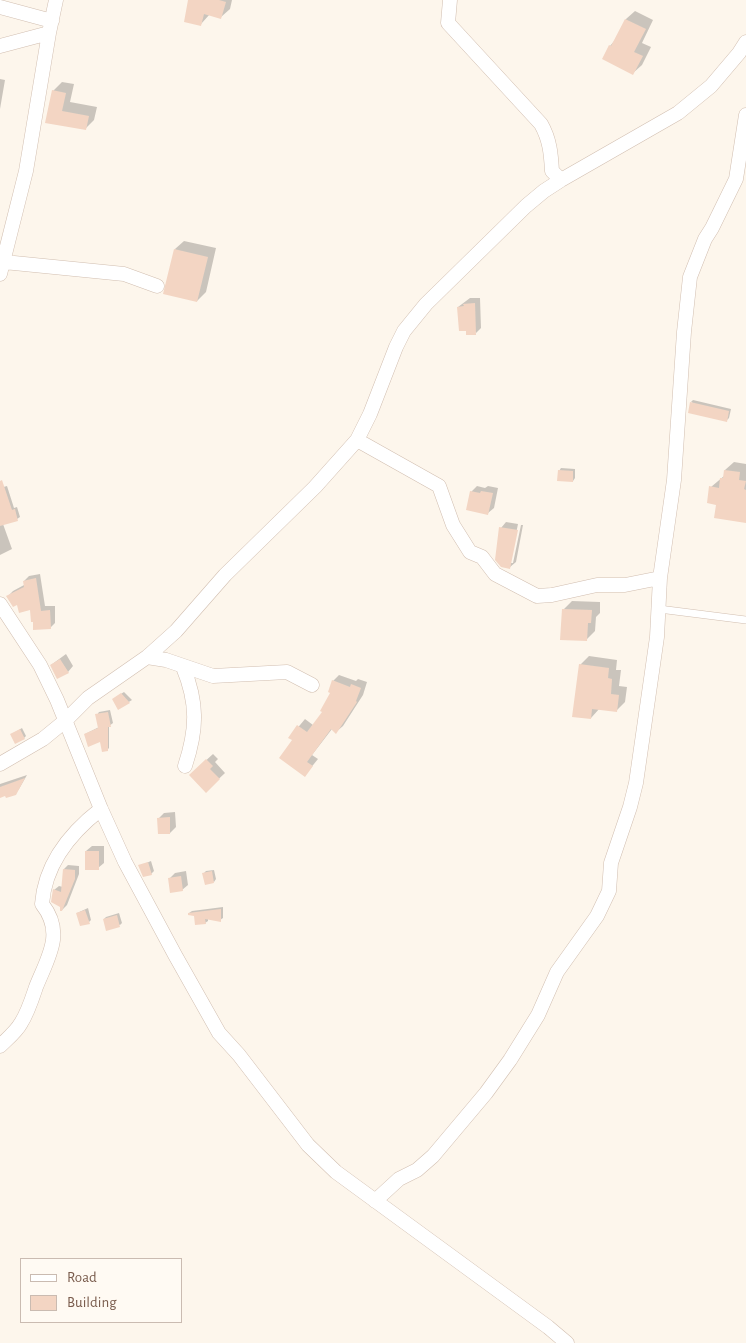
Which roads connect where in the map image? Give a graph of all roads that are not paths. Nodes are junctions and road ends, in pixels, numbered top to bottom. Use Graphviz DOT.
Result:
graph roads {
  1 [pos="56,0"];
  2 [pos="450,0"];
  3 [pos="0,8"];
  4 [pos="51,27"];
  5 [pos="746,42"];
  6 [pos="0,46"];
  7 [pos="746,115"];
  8 [pos="562,180"];
  9 [pos="2,268"];
  10 [pos="157,286"];
  11 [pos="357,440"];
  12 [pos="660,578"];
  13 [pos="0,604"];
  14 [pos="659,609"];
  15 [pos="746,620"];
  16 [pos="147,657"];
  17 [pos="183,667"];
  18 [pos="312,685"];
  19 [pos="65,722"];
  20 [pos="0,764"];
  21 [pos="185,766"];
  22 [pos="101,810"];
  23 [pos="0,1046"];
  24 [pos="375,1202"];
  25 [pos="567,1343"];
  1 -- 4 [label="street"];
  2 -- 8 [label="street"];
  3 -- 4 [label="street"];
  4 -- 6 [label="street"];
  4 -- 9 [label="street"];
  5 -- 8 [label="street"];
  7 -- 12 [label="street"];
  8 -- 11 [label="street"];
  9 -- 10 [label="street"];
  11 -- 12 [label="street"];
  11 -- 16 [label="street"];
  12 -- 14 [label="street"];
  13 -- 19 [label="street"];
  14 -- 15 [label="lane"];
  14 -- 24 [label="street"];
  16 -- 17 [label="street"];
  16 -- 19 [label="street"];
  17 -- 18 [label="street"];
  17 -- 21 [label="street"];
  19 -- 20 [label="street"];
  19 -- 22 [label="street"];
  22 -- 23 [label="street"];
  22 -- 24 [label="street"];
  24 -- 25 [label="street"];
}
